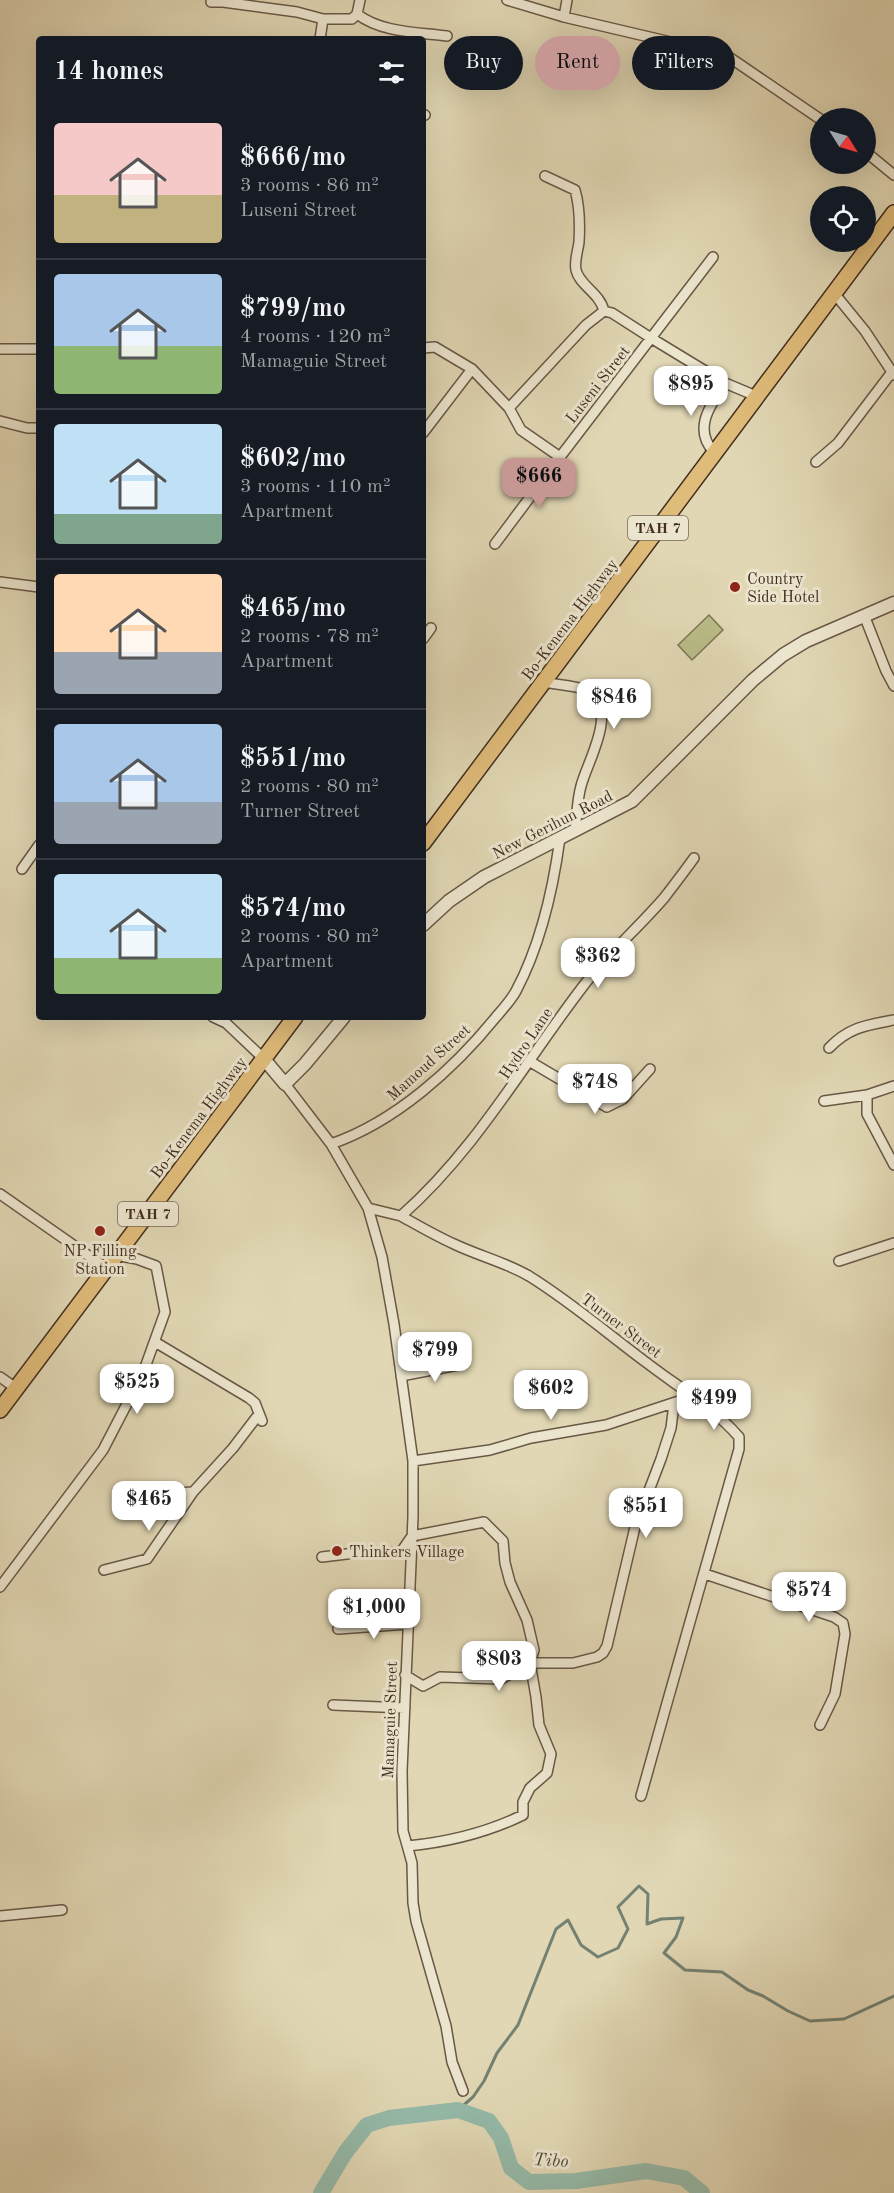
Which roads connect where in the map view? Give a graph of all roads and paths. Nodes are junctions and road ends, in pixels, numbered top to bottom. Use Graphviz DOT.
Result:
graph roads {
  1 [pos="360,0"];
  2 [pos="507,0"];
  3 [pos="567,0"];
  4 [pos="211,2"];
  5 [pos="357,14"];
  6 [pos="564,17"];
  7 [pos="323,20"];
  8 [pos="321,35"];
  9 [pos="447,36"];
  10 [pos="810,112"];
  11 [pos="876,160"];
  12 [pos="894,175"];
  13 [pos="545,176"];
  14 [pos="894,213"];
  15 [pos="713,257"];
  16 [pos="834,293"];
  17 [pos="604,311"];
  18 [pos="651,338"];
  19 [pos="426,348"];
  20 [pos="0,349"];
  21 [pos="36,349"];
  22 [pos="472,369"];
  23 [pos="893,373"];
  24 [pos="725,383"];
  25 [pos="756,396"];
  26 [pos="509,408"];
  27 [pos="0,421"];
  28 [pos="36,428"];
  29 [pos="426,429"];
  30 [pos="714,452"];
  31 [pos="560,457"];
  32 [pos="816,462"];
  33 [pos="495,544"];
  34 [pos="0,582"];
  35 [pos="36,587"];
  36 [pos="894,603"];
  37 [pos="864,615"];
  38 [pos="431,628"];
  39 [pos="426,635"];
  40 [pos="544,682"];
  41 [pos="894,686"];
  42 [pos="575,831"];
  43 [pos="560,837"];
  44 [pos="426,839"];
  45 [pos="36,850"];
  46 [pos="694,858"];
  47 [pos="22,869"];
  48 [pos="426,922"];
  49 [pos="220,1020"];
  50 [pos="293,1020"];
  51 [pos="342,1020"];
  52 [pos="894,1020"];
  53 [pos="829,1048"];
  54 [pos="264,1059"];
  55 [pos="529,1061"];
  56 [pos="650,1068"];
  57 [pos="285,1084"];
  58 [pos="894,1086"];
  59 [pos="867,1095"];
  60 [pos="824,1101"];
  61 [pos="331,1144"];
  62 [pos="894,1166"];
  63 [pos="0,1194"];
  64 [pos="368,1208"];
  65 [pos="401,1216"];
  66 [pos="894,1244"];
  67 [pos="839,1261"];
  68 [pos="111,1262"];
  69 [pos="155,1342"];
  70 [pos="463,1364"];
  71 [pos="401,1376"];
  72 [pos="0,1377"];
  73 [pos="17,1389"];
  74 [pos="694,1396"];
  75 [pos="674,1404"];
  76 [pos="0,1410"];
  77 [pos="412,1461"];
  78 [pos="193,1492"];
  79 [pos="165,1497"];
  80 [pos="412,1536"];
  81 [pos="322,1557"];
  82 [pos="104,1569"];
  83 [pos="705,1574"];
  84 [pos="0,1587"];
  85 [pos="408,1624"];
  86 [pos="338,1629"];
  87 [pos="530,1663"];
  88 [pos="405,1675"];
  89 [pos="333,1705"];
  90 [pos="405,1708"];
  91 [pos="820,1725"];
  92 [pos="641,1796"];
  93 [pos="408,1846"];
  94 [pos="62,1910"];
  95 [pos="0,1916"];
  96 [pos="463,2091"];
  1 -- 5 [label="street"];
  2 -- 6 [label="street"];
  3 -- 6 [label="street"];
  4 -- 7 [label="street"];
  5 -- 7 [label="street"];
  5 -- 9 [label="street"];
  6 -- 10 [label="street"];
  7 -- 8 [label="street"];
  11 -- 12 [label="street"];
  13 -- 17 [label="street"];
  14 -- 16 [label="highway, Bo-Kenema Highway / TAH 7"];
  15 -- 18 [label="street"];
  16 -- 23 [label="street"];
  16 -- 25 [label="highway, Bo-Kenema Highway / TAH 7"];
  17 -- 18 [label="street"];
  17 -- 26 [label="street"];
  18 -- 24 [label="street, Luseni Street"];
  18 -- 31 [label="street, Luseni Street"];
  19 -- 22 [label="street"];
  20 -- 21 [label="street"];
  22 -- 26 [label="street"];
  22 -- 29 [label="street"];
  23 -- 32 [label="street"];
  24 -- 25 [label="street, Luseni Street"];
  24 -- 30 [label="street"];
  25 -- 30 [label="highway, Bo-Kenema Highway / TAH 7"];
  26 -- 31 [label="street"];
  27 -- 28 [label="street"];
  30 -- 40 [label="highway, Bo-Kenema Highway / TAH 7"];
  31 -- 33 [label="street, Luseni Street"];
  34 -- 35 [label="street"];
  36 -- 37 [label="street, New Gerihun Road"];
  37 -- 41 [label="street"];
  37 -- 42 [label="street, New Gerihun Road"];
  38 -- 39 [label="street"];
  40 -- 42 [label="street"];
  40 -- 44 [label="highway, Bo-Kenema Highway / TAH 7"];
  42 -- 43 [label="street, New Gerihun Road"];
  43 -- 48 [label="street, New Gerihun Road"];
  43 -- 61 [label="street, Mamoud Street"];
  45 -- 47 [label="street"];
  46 -- 55 [label="street, Hydro Lane"];
  49 -- 54 [label="street"];
  50 -- 54 [label="highway, Bo-Kenema Highway / TAH 7"];
  51 -- 57 [label="street"];
  52 -- 53 [label="street"];
  54 -- 57 [label="street"];
  54 -- 68 [label="highway, Bo-Kenema Highway / TAH 7"];
  55 -- 56 [label="street"];
  55 -- 65 [label="street, Hydro Lane"];
  57 -- 61 [label="street, Mamaguie Street"];
  58 -- 59 [label="street"];
  59 -- 60 [label="street"];
  59 -- 62 [label="street"];
  61 -- 64 [label="street, Mamaguie Street"];
  63 -- 68 [label="street"];
  64 -- 65 [label="street"];
  64 -- 71 [label="street, Mamaguie Street"];
  65 -- 74 [label="street, Turner Street"];
  66 -- 67 [label="street"];
  68 -- 69 [label="street"];
  68 -- 73 [label="highway, Bo-Kenema Highway / TAH 7"];
  69 -- 78 [label="street"];
  69 -- 84 [label="street"];
  70 -- 71 [label="street"];
  71 -- 77 [label="street, Mamaguie Street"];
  72 -- 73 [label="street"];
  73 -- 76 [label="highway, Bo-Kenema Highway / TAH 7"];
  74 -- 75 [label="street"];
  74 -- 83 [label="street, Turner Street"];
  75 -- 77 [label="street"];
  75 -- 87 [label="street"];
  77 -- 80 [label="street, Mamaguie Street"];
  78 -- 79 [label="street"];
  78 -- 82 [label="street"];
  80 -- 81 [label="street"];
  80 -- 85 [label="street, Mamaguie Street"];
  80 -- 87 [label="street"];
  83 -- 91 [label="street"];
  83 -- 92 [label="street, Turner Street"];
  85 -- 86 [label="street"];
  85 -- 88 [label="street, Mamaguie Street"];
  87 -- 88 [label="street"];
  87 -- 93 [label="street"];
  88 -- 90 [label="street, Mamaguie Street"];
  89 -- 90 [label="street"];
  90 -- 93 [label="street, Mamaguie Street"];
  93 -- 96 [label="street, Mamaguie Street"];
  94 -- 95 [label="street"];
}
